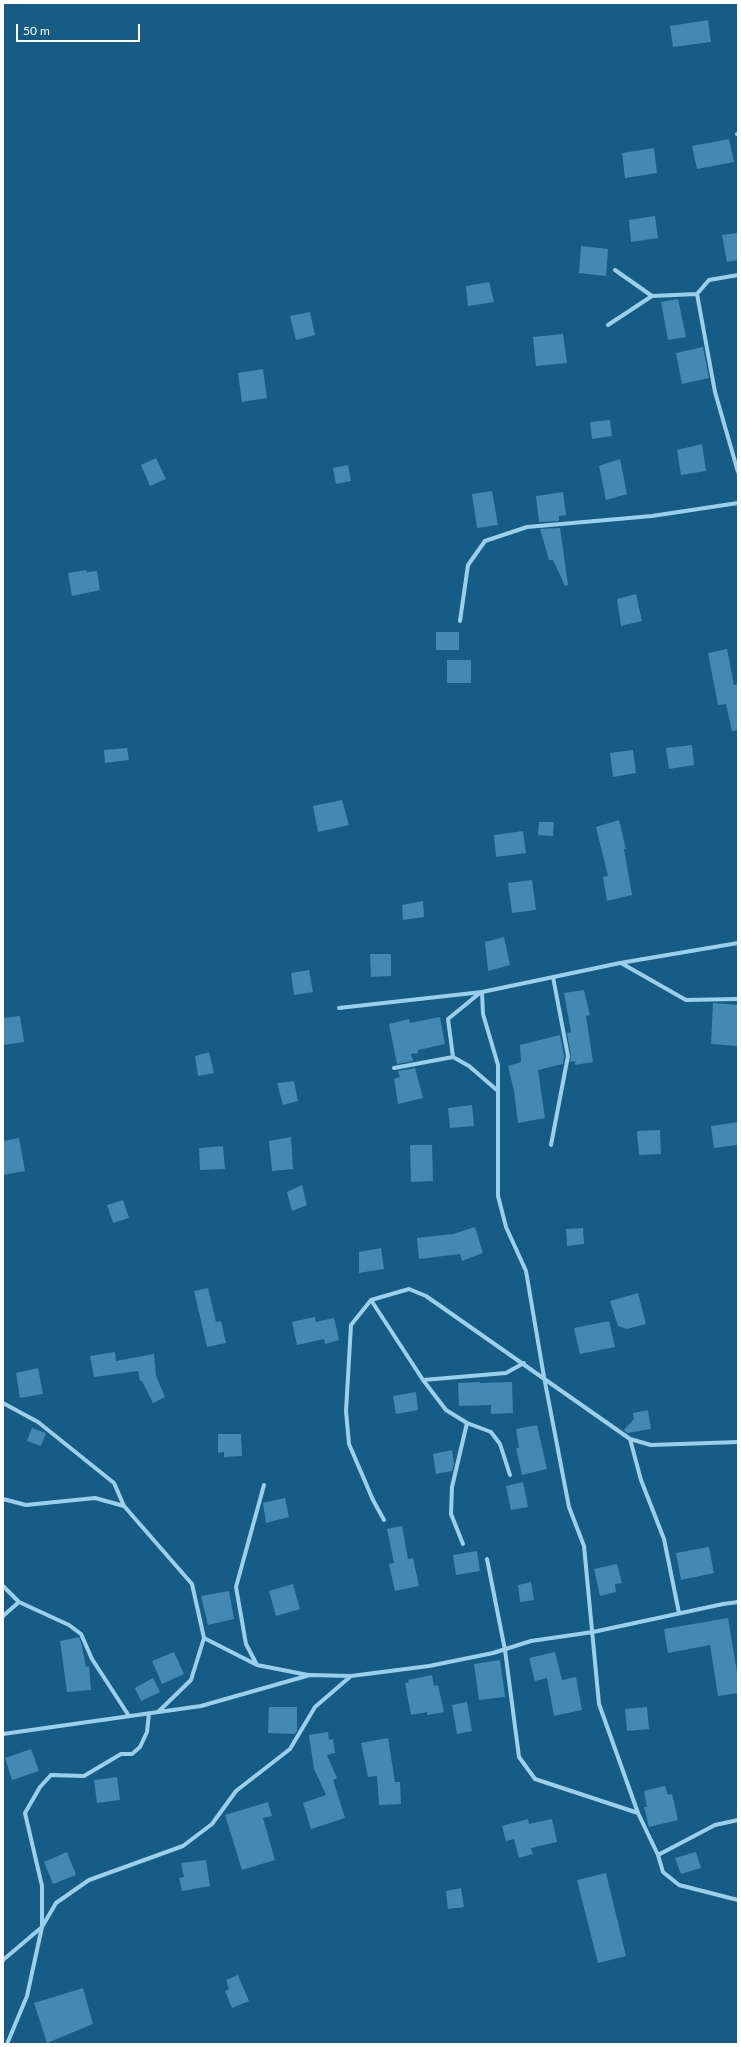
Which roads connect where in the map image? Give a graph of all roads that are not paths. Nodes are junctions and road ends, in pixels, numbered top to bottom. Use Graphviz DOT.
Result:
graph roads {
  1 [pos="615,270"];
  2 [pos="738,275"];
  3 [pos="697,294"];
  4 [pos="652,296"];
  5 [pos="608,325"];
  6 [pos="738,472"];
  7 [pos="738,503"];
  8 [pos="460,621"];
  9 [pos="738,943"];
  10 [pos="620,963"];
  11 [pos="553,977"];
  12 [pos="482,992"];
  13 [pos="738,999"];
  14 [pos="339,1008"];
  15 [pos="453,1056"];
  16 [pos="394,1068"];
  17 [pos="498,1091"];
  18 [pos="551,1145"];
  19 [pos="371,1300"];
  20 [pos="524,1363"];
  21 [pos="544,1377"];
  22 [pos="423,1380"];
  23 [pos="3,1404"];
  24 [pos="467,1423"];
  25 [pos="630,1438"];
  26 [pos="738,1442"];
  27 [pos="510,1475"];
  28 [pos="264,1485"];
  29 [pos="3,1499"];
  30 [pos="124,1506"];
  31 [pos="384,1520"];
  32 [pos="462,1544"];
  33 [pos="487,1559"];
  34 [pos="3,1586"];
  35 [pos="19,1602"];
  36 [pos="738,1602"];
  37 [pos="679,1613"];
  38 [pos="3,1616"];
  39 [pos="593,1632"];
  40 [pos="204,1638"];
  41 [pos="505,1650"];
  42 [pos="258,1665"];
  43 [pos="310,1675"];
  44 [pos="351,1676"];
  45 [pos="157,1712"];
  46 [pos="149,1713"];
  47 [pos="129,1716"];
  48 [pos="3,1734"];
  49 [pos="638,1812"];
  50 [pos="738,1820"];
  51 [pos="658,1855"];
  52 [pos="738,1900"];
  53 [pos="42,1927"];
  54 [pos="3,1960"];
  55 [pos="7,2044"];
  1 -- 4 [label="street"];
  2 -- 3 [label="street"];
  3 -- 4 [label="street"];
  3 -- 6 [label="street"];
  4 -- 5 [label="street"];
  7 -- 8 [label="street"];
  9 -- 10 [label="street"];
  10 -- 11 [label="street"];
  10 -- 13 [label="street"];
  11 -- 12 [label="street"];
  11 -- 18 [label="street"];
  12 -- 14 [label="street"];
  12 -- 15 [label="street"];
  12 -- 17 [label="street"];
  15 -- 16 [label="street"];
  15 -- 17 [label="street"];
  17 -- 21 [label="street"];
  19 -- 20 [label="street"];
  19 -- 22 [label="street"];
  19 -- 31 [label="street"];
  20 -- 21 [label="street"];
  20 -- 22 [label="street"];
  21 -- 25 [label="street"];
  21 -- 39 [label="street"];
  22 -- 24 [label="street"];
  23 -- 30 [label="street"];
  24 -- 27 [label="street"];
  24 -- 32 [label="street"];
  25 -- 26 [label="street"];
  25 -- 37 [label="street"];
  28 -- 42 [label="street"];
  29 -- 30 [label="street"];
  30 -- 40 [label="street"];
  33 -- 41 [label="street"];
  34 -- 35 [label="street"];
  35 -- 38 [label="street"];
  35 -- 47 [label="street"];
  36 -- 37 [label="street"];
  37 -- 39 [label="street"];
  39 -- 41 [label="street"];
  39 -- 49 [label="street"];
  40 -- 42 [label="street"];
  40 -- 45 [label="street"];
  41 -- 44 [label="street"];
  41 -- 49 [label="street"];
  42 -- 43 [label="street"];
  43 -- 44 [label="street"];
  43 -- 45 [label="street"];
  44 -- 53 [label="street"];
  45 -- 46 [label="street"];
  46 -- 47 [label="street"];
  46 -- 53 [label="street"];
  47 -- 48 [label="street"];
  49 -- 51 [label="street"];
  50 -- 51 [label="street"];
  51 -- 52 [label="street"];
  53 -- 54 [label="street"];
  53 -- 55 [label="street"];
}
